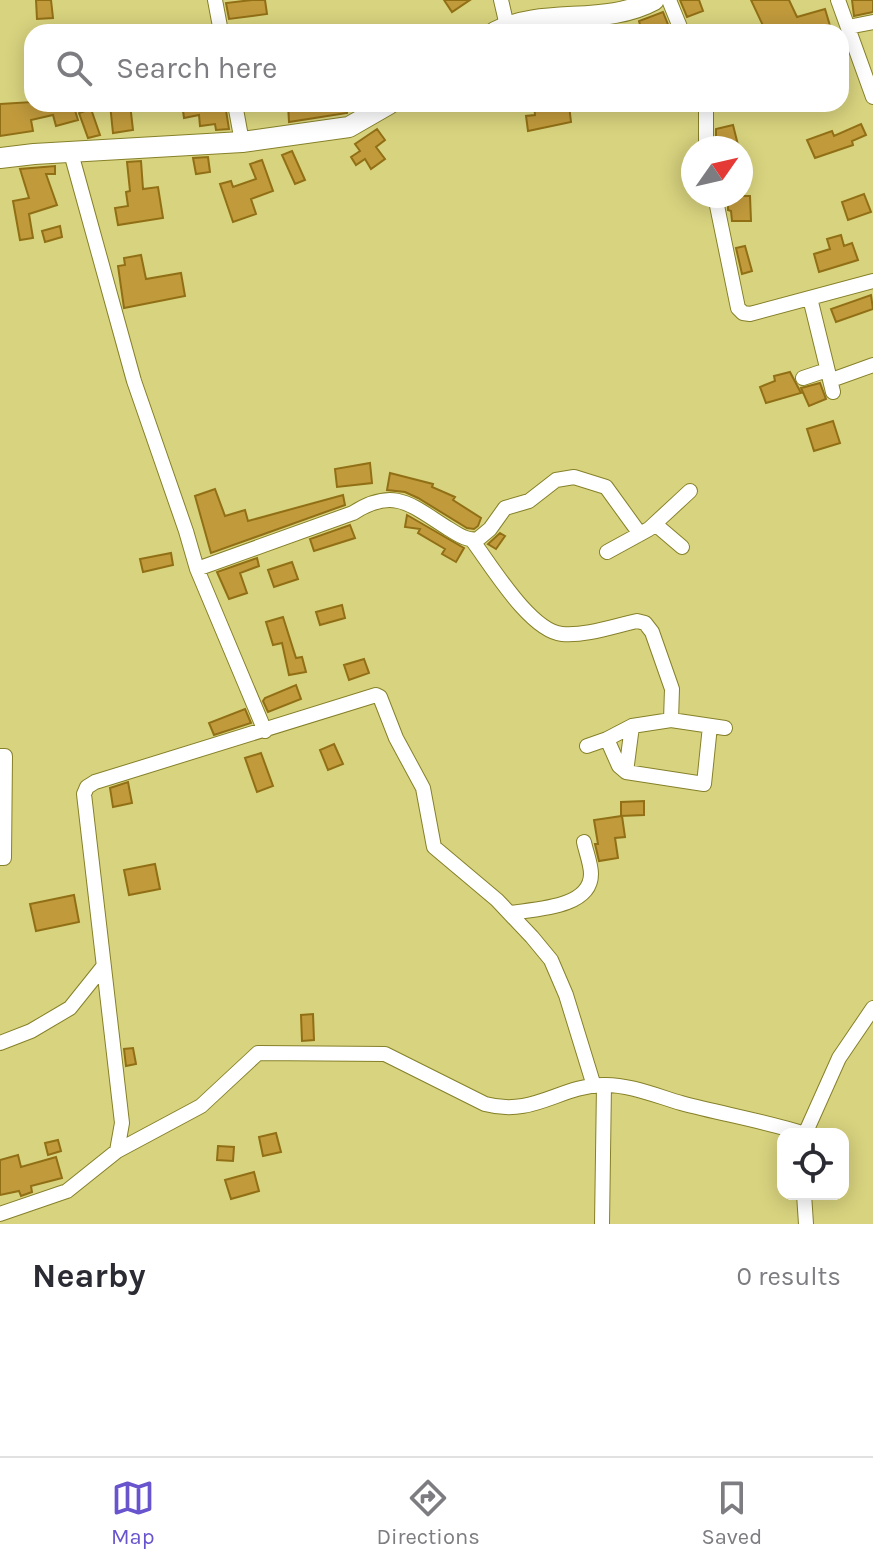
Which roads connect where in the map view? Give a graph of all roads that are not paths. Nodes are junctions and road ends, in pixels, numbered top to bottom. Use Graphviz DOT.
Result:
graph roads {
  1 [pos="215,0"];
  2 [pos="501,0"];
  3 [pos="654,0"];
  4 [pos="669,0"];
  5 [pos="838,0"];
  6 [pos="873,22"];
  7 [pos="220,24"];
  8 [pos="501,24"];
  9 [pos="514,24"];
  10 [pos="679,24"];
  11 [pos="847,24"];
  12 [pos="849,27"];
  13 [pos="849,30"];
  14 [pos="873,97"];
  15 [pos="236,112"];
  16 [pos="375,112"];
  17 [pos="706,112"];
  18 [pos="706,136"];
  19 [pos="242,142"];
  20 [pos="71,153"];
  21 [pos="0,158"];
  22 [pos="718,208"];
  23 [pos="873,281"];
  24 [pos="810,298"];
  25 [pos="873,365"];
  26 [pos="803,378"];
  27 [pos="832,380"];
  28 [pos="690,491"];
  29 [pos="655,524"];
  30 [pos="640,534"];
  31 [pos="472,540"];
  32 [pos="682,547"];
  33 [pos="607,552"];
  34 [pos="197,569"];
  35 [pos="671,720"];
  36 [pos="632,726"];
  37 [pos="265,731"];
  38 [pos="607,739"];
  39 [pos="587,746"];
  40 [pos="0,756"];
  41 [pos="626,772"];
  42 [pos="584,842"];
  43 [pos="0,858"];
  44 [pos="510,913"];
  45 [pos="102,968"];
  46 [pos="873,1008"];
  47 [pos="0,1043"];
  48 [pos="599,1085"];
  49 [pos="785,1128"];
  50 [pos="808,1128"];
  51 [pos="117,1151"];
  52 [pos="804,1200"];
  53 [pos="0,1214"];
  54 [pos="602,1224"];
  55 [pos="806,1224"];
  1 -- 7 [label="street"];
  2 -- 8 [label="street"];
  3 -- 9 [label="main road"];
  4 -- 10 [label="street"];
  5 -- 11 [label="street"];
  6 -- 12 [label="street"];
  13 -- 14 [label="street"];
  15 -- 19 [label="street"];
  16 -- 19 [label="main road"];
  17 -- 18 [label="street"];
  19 -- 20 [label="main road"];
  20 -- 21 [label="main road"];
  20 -- 34 [label="street"];
  22 -- 24 [label="street"];
  23 -- 24 [label="street"];
  24 -- 27 [label="street"];
  25 -- 27 [label="street"];
  26 -- 27 [label="street"];
  28 -- 29 [label="street"];
  29 -- 30 [label="street"];
  29 -- 32 [label="street"];
  30 -- 31 [label="street"];
  30 -- 33 [label="street"];
  31 -- 34 [label="street"];
  31 -- 35 [label="street"];
  34 -- 37 [label="street"];
  35 -- 36 [label="street"];
  35 -- 41 [label="street"];
  36 -- 38 [label="street"];
  36 -- 41 [label="street"];
  37 -- 44 [label="street"];
  37 -- 45 [label="street"];
  38 -- 39 [label="street"];
  38 -- 41 [label="street"];
  40 -- 43 [label="street"];
  42 -- 44 [label="street"];
  44 -- 48 [label="street"];
  45 -- 47 [label="street"];
  45 -- 51 [label="street"];
  46 -- 50 [label="street"];
  48 -- 49 [label="street"];
  48 -- 51 [label="street"];
  48 -- 54 [label="street"];
  51 -- 53 [label="street"];
  52 -- 55 [label="street"];
}
